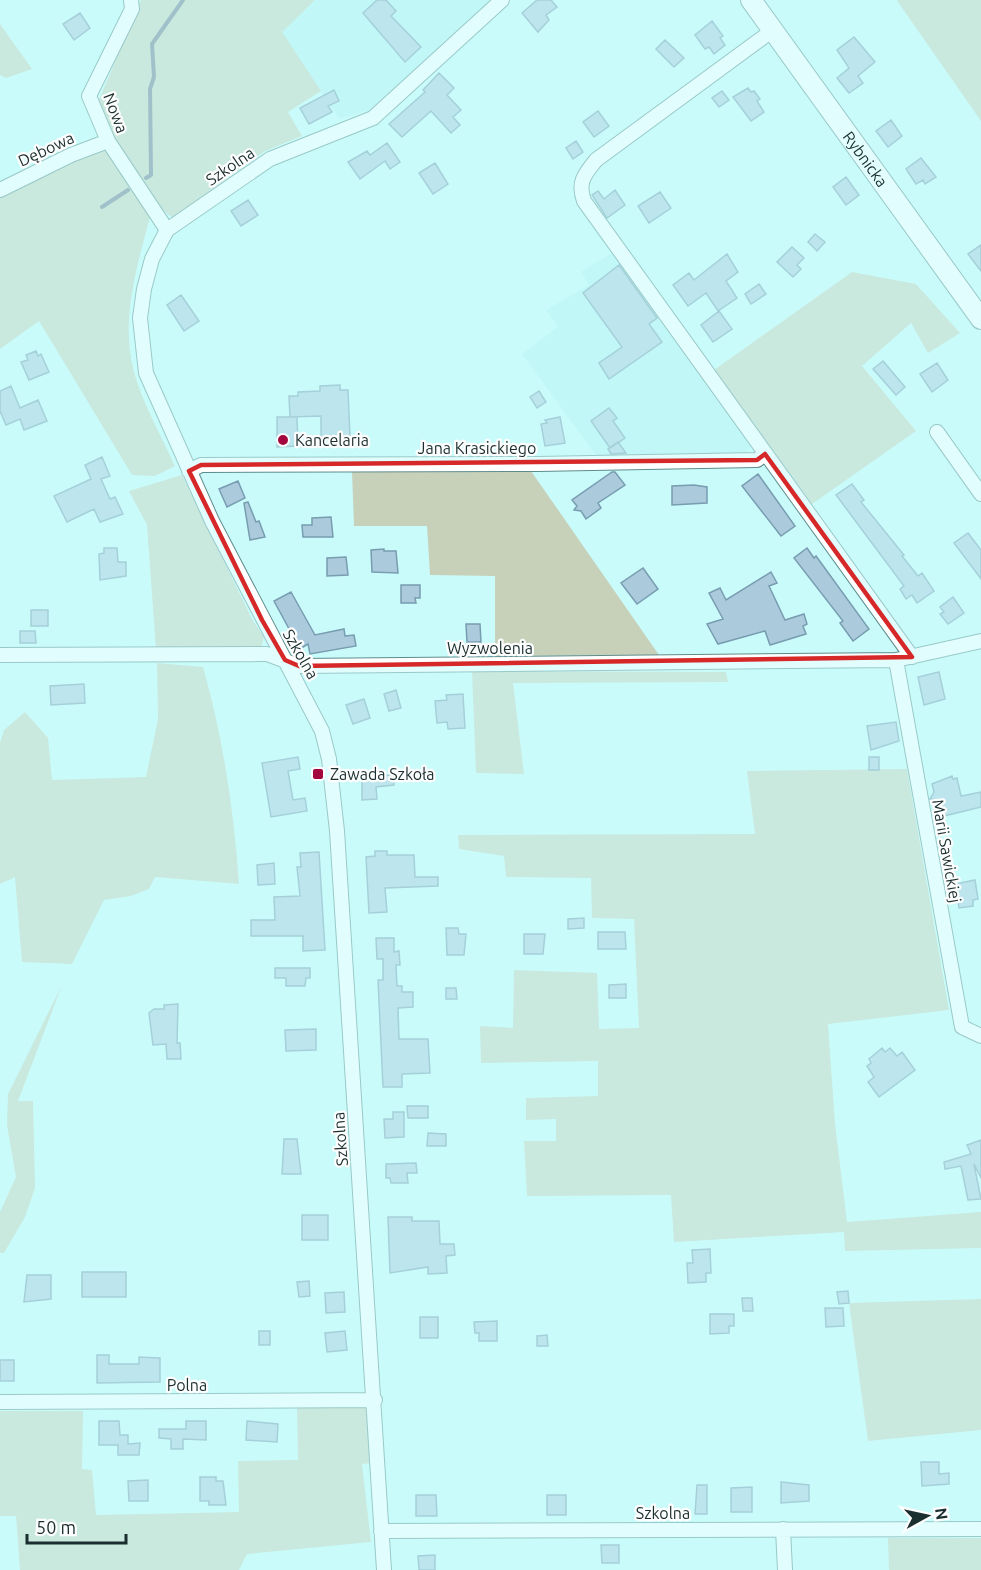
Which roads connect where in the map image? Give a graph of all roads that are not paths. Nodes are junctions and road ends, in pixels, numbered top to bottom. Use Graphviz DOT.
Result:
graph roads {
  1 [pos="131,0"];
  2 [pos="502,0"];
  3 [pos="751,0"];
  4 [pos="773,30"];
  5 [pos="108,141"];
  6 [pos="0,190"];
  7 [pos="167,230"];
  8 [pos="981,319"];
  9 [pos="937,432"];
  10 [pos="765,454"];
  11 [pos="189,471"];
  12 [pos="981,494"];
  13 [pos="981,641"];
  14 [pos="0,655"];
  15 [pos="912,657"];
  16 [pos="285,660"];
  17 [pos="896,660"];
  18 [pos="981,1036"];
  19 [pos="375,1400"];
  20 [pos="0,1402"];
  21 [pos="783,1529"];
  22 [pos="981,1529"];
  23 [pos="381,1532"];
  24 [pos="384,1570"];
  25 [pos="785,1570"];
  1 -- 5 [label="street, Nowa"];
  2 -- 7 [label="street, Szkolna"];
  3 -- 4 [label="main road, Rybnicka"];
  4 -- 8 [label="main road, Rybnicka"];
  4 -- 10 [label="street"];
  5 -- 6 [label="street, Dębowa"];
  5 -- 7 [label="street, Nowa"];
  7 -- 11 [label="street, Szkolna"];
  9 -- 12 [label="street"];
  10 -- 11 [label="street, Jana Krasickiego"];
  10 -- 15 [label="street"];
  11 -- 16 [label="street, Szkolna"];
  13 -- 15 [label="street, Wyzwolenia"];
  14 -- 16 [label="street, Wyzwolenia"];
  15 -- 17 [label="street, Wyzwolenia"];
  16 -- 17 [label="street, Wyzwolenia"];
  16 -- 19 [label="street, Szkolna"];
  17 -- 18 [label="street, Marii Sawickiej"];
  19 -- 20 [label="street, Polna"];
  19 -- 23 [label="street, Szkolna"];
  21 -- 22 [label="street, Szkolna"];
  21 -- 23 [label="street, Szkolna"];
  21 -- 25 [label="street"];
  23 -- 24 [label="street, Szkolna"];
}
